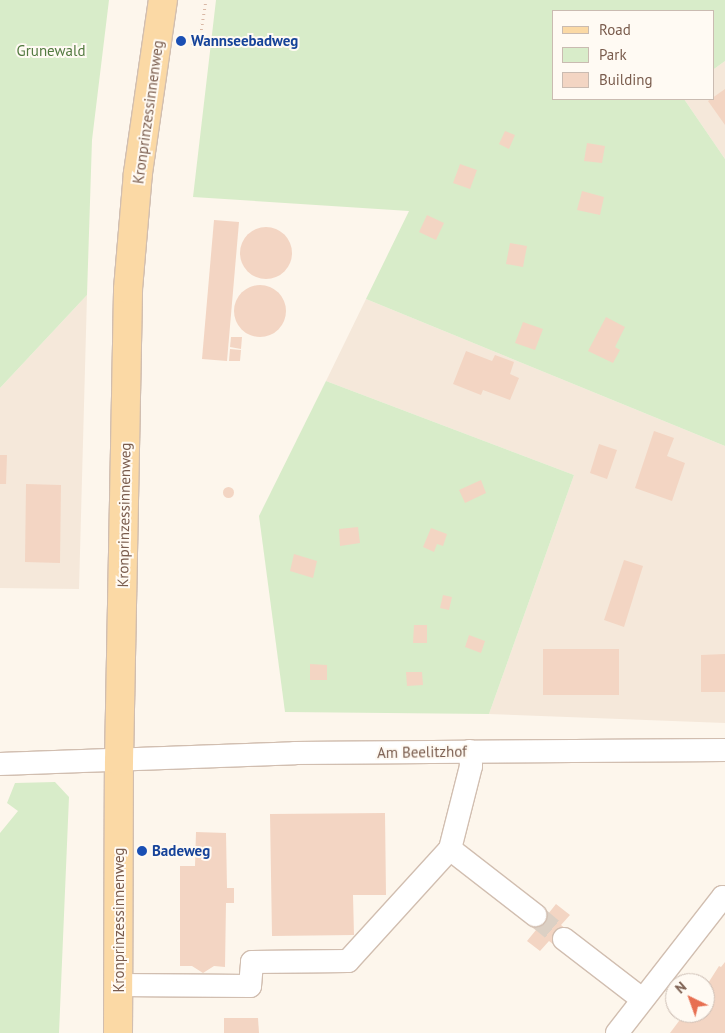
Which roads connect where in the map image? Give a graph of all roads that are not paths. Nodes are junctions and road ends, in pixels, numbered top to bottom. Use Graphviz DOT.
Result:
graph roads {
  1 [pos="163,0"];
  2 [pos="725,750"];
  3 [pos="470,751"];
  4 [pos="119,760"];
  5 [pos="0,764"];
  6 [pos="450,849"];
  7 [pos="725,898"];
  8 [pos="535,915"];
  9 [pos="564,939"];
  10 [pos="118,985"];
  11 [pos="642,1000"];
  12 [pos="118,1033"];
  13 [pos="617,1033"];
  1 -- 4 [label="main road, Kronprinzessinnenweg"];
  2 -- 3 [label="street, Am Beelitzhof"];
  3 -- 4 [label="street, Am Beelitzhof"];
  3 -- 6 [label="street"];
  4 -- 5 [label="street"];
  4 -- 10 [label="main road, Kronprinzessinnenweg"];
  6 -- 8 [label="street"];
  6 -- 10 [label="street"];
  7 -- 11 [label="street"];
  9 -- 11 [label="street"];
  10 -- 12 [label="main road, Kronprinzessinnenweg"];
  11 -- 13 [label="street"];
}
